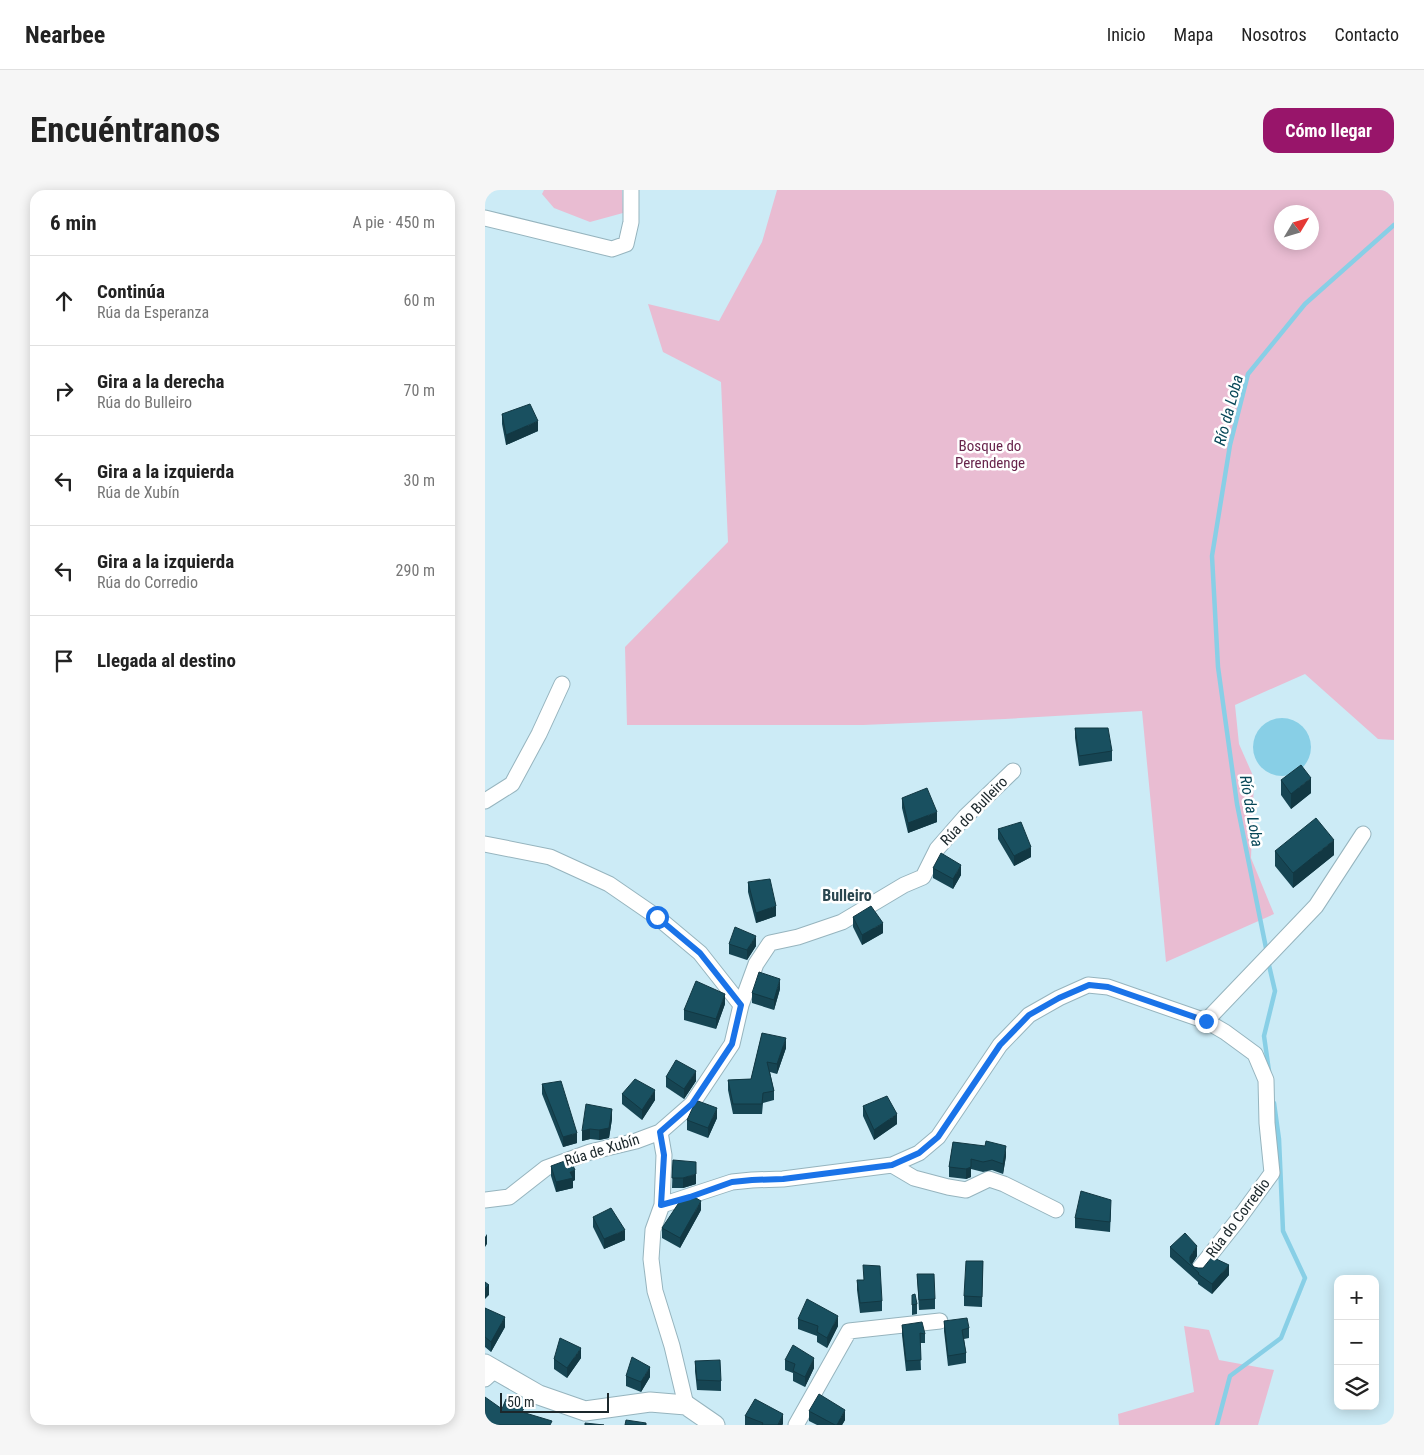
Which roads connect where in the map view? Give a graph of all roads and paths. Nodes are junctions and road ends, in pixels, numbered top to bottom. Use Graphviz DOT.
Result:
graph roads {
  1 [pos="631,190"];
  2 [pos="485,218"];
  3 [pos="562,684"];
  4 [pos="1013,771"];
  5 [pos="485,801"];
  6 [pos="1363,834"];
  7 [pos="485,844"];
  8 [pos="741,1005"];
  9 [pos="1206,1021"];
  10 [pos="660,1132"];
  11 [pos="892,1165"];
  12 [pos="485,1200"];
  13 [pos="661,1205"];
  14 [pos="1056,1210"];
  15 [pos="1199,1269"];
  16 [pos="940,1321"];
  17 [pos="488,1371"];
  18 [pos="686,1405"];
  19 [pos="715,1425"];
  20 [pos="796,1425"];
  1 -- 2 [label="street"];
  3 -- 5 [label="street"];
  4 -- 8 [label="street, Rúa do Bulleiro"];
  6 -- 9 [label="street"];
  7 -- 8 [label="street"];
  8 -- 10 [label="street, Rúa do Bulleiro"];
  9 -- 11 [label="street, Rúa do Corredio"];
  9 -- 15 [label="street, Rúa do Corredio"];
  10 -- 12 [label="street, Rúa de Xubín"];
  10 -- 13 [label="street, Rúa de Xubín"];
  11 -- 13 [label="street, Rúa do Corredio"];
  11 -- 14 [label="street"];
  13 -- 18 [label="street, Rúa de Xubín"];
  16 -- 20 [label="street"];
  17 -- 18 [label="street"];
  18 -- 19 [label="street"];
}
